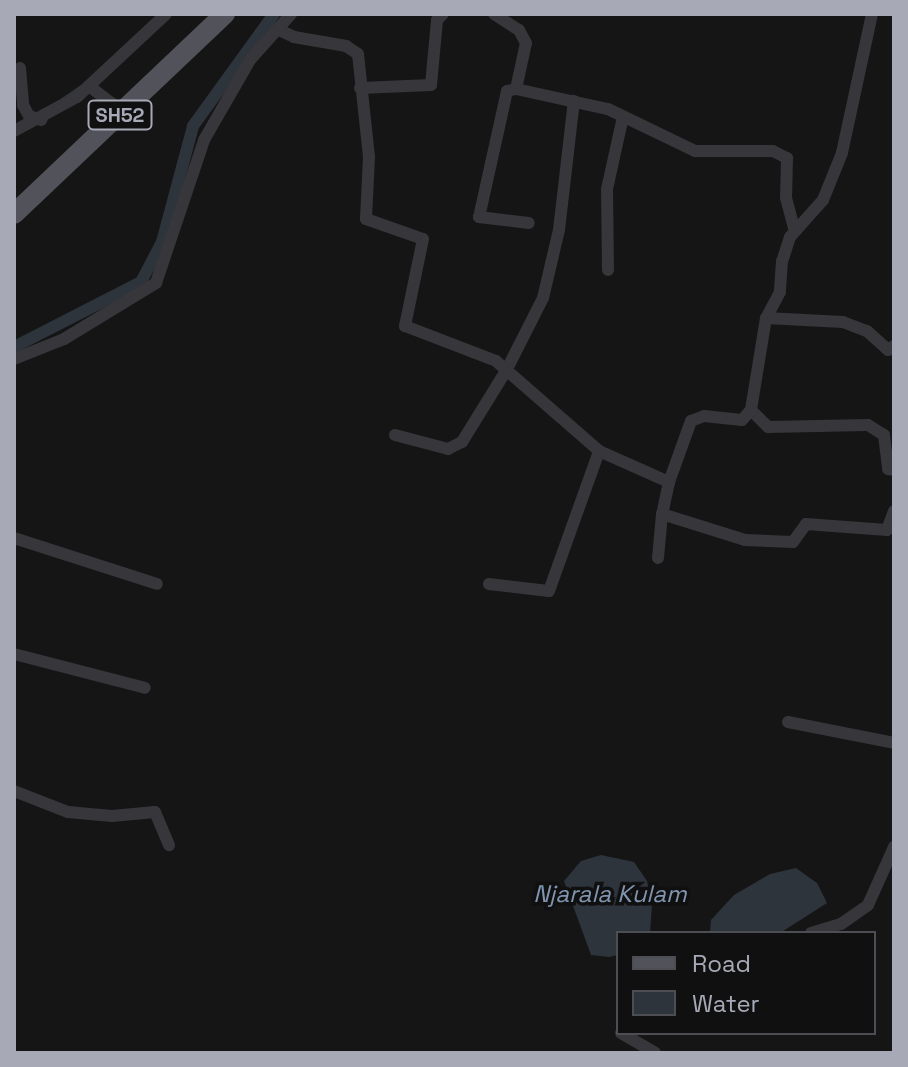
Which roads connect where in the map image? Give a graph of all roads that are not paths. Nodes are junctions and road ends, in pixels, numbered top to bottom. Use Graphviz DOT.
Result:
graph roads {
  1 [pos="166,14"];
  2 [pos="225,14"];
  3 [pos="291,14"];
  4 [pos="443,14"];
  5 [pos="494,14"];
  6 [pos="872,14"];
  7 [pos="277,29"];
  8 [pos="20,68"];
  9 [pos="89,86"];
  10 [pos="360,88"];
  11 [pos="516,89"];
  12 [pos="574,101"];
  13 [pos="123,112"];
  14 [pos="623,117"];
  15 [pos="41,120"];
  16 [pos="14,131"];
  17 [pos="14,214"];
  18 [pos="529,223"];
  19 [pos="795,231"];
  20 [pos="608,270"];
  21 [pos="766,318"];
  22 [pos="894,346"];
  23 [pos="14,359"];
  24 [pos="507,369"];
  25 [pos="751,410"];
  26 [pos="395,435"];
  27 [pos="599,451"];
  28 [pos="894,470"];
  29 [pos="669,482"];
  30 [pos="894,511"];
  31 [pos="662,514"];
  32 [pos="14,538"];
  33 [pos="658,558"];
  34 [pos="157,584"];
  35 [pos="489,584"];
  36 [pos="14,654"];
  37 [pos="145,688"];
  38 [pos="788,722"];
  39 [pos="894,743"];
  40 [pos="14,791"];
  41 [pos="169,845"];
  42 [pos="894,847"];
  43 [pos="818,931"];
  44 [pos="624,1035"];
  45 [pos="655,1053"];
  1 -- 9 [label="street"];
  2 -- 13 [label="main road, SH52"];
  3 -- 7 [label="street"];
  4 -- 10 [label="street"];
  5 -- 11 [label="street"];
  6 -- 19 [label="street"];
  7 -- 10 [label="street"];
  7 -- 23 [label="street"];
  8 -- 15 [label="street"];
  9 -- 13 [label="street"];
  9 -- 15 [label="street"];
  10 -- 24 [label="street"];
  11 -- 12 [label="street"];
  11 -- 18 [label="street"];
  12 -- 14 [label="street"];
  12 -- 24 [label="street"];
  13 -- 17 [label="main road, SH52"];
  14 -- 19 [label="street"];
  14 -- 20 [label="street"];
  15 -- 16 [label="street"];
  19 -- 21 [label="street"];
  21 -- 22 [label="street"];
  21 -- 25 [label="street"];
  24 -- 26 [label="street"];
  24 -- 27 [label="street"];
  25 -- 28 [label="street"];
  25 -- 29 [label="street"];
  27 -- 29 [label="street"];
  27 -- 35 [label="street"];
  29 -- 31 [label="street"];
  30 -- 31 [label="street"];
  31 -- 33 [label="street"];
  32 -- 34 [label="street"];
  36 -- 37 [label="street"];
  38 -- 39 [label="street"];
  40 -- 41 [label="street"];
  42 -- 43 [label="street"];
  44 -- 45 [label="street"];
}
